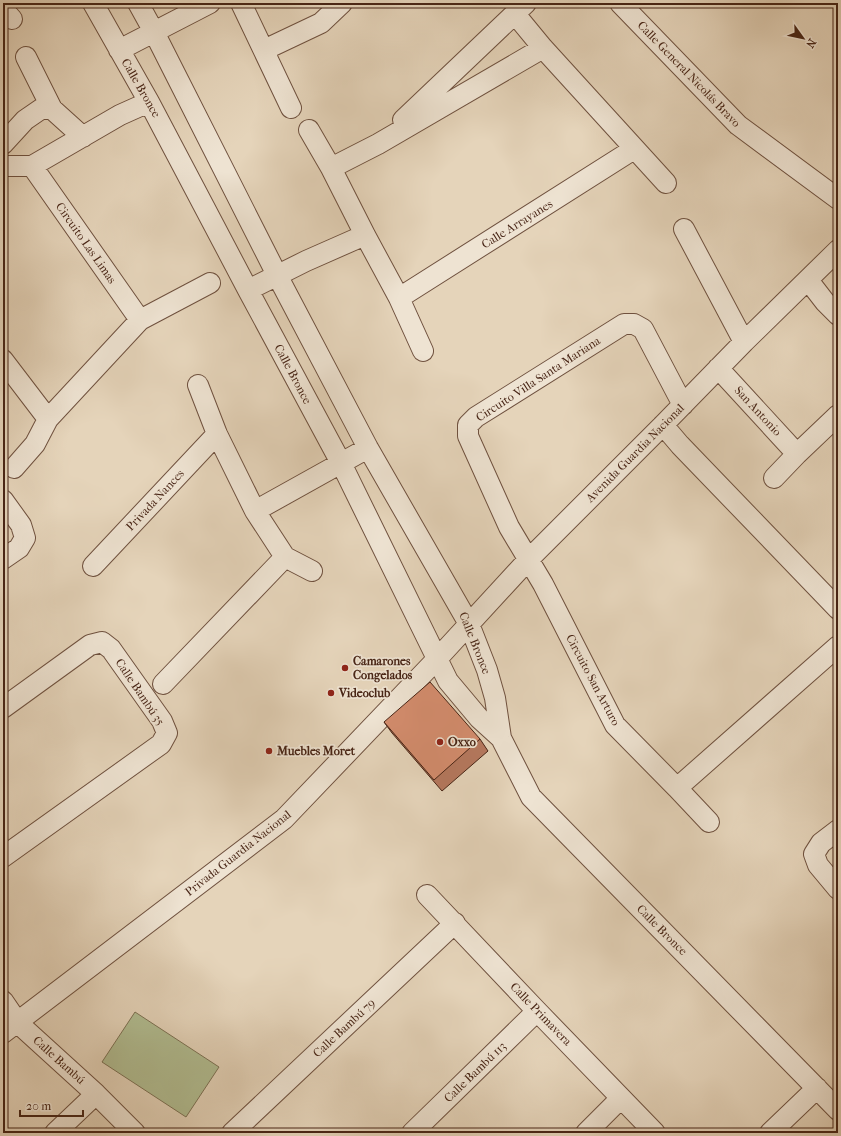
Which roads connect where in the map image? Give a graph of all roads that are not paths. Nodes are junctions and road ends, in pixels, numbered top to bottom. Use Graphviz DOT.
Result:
graph roads {
  1 [pos="93,3"];
  2 [pos="138,3"];
  3 [pos="210,3"];
  4 [pos="241,3"];
  5 [pos="342,3"];
  6 [pos="620,3"];
  7 [pos="520,8"];
  8 [pos="154,32"];
  9 [pos="543,48"];
  10 [pos="119,50"];
  11 [pos="264,50"];
  12 [pos="26,57"];
  13 [pos="149,102"];
  14 [pos="52,108"];
  15 [pos="291,108"];
  16 [pos="309,130"];
  17 [pos="83,137"];
  18 [pos="3,144"];
  19 [pos="378,144"];
  20 [pos="634,149"];
  21 [pos="3,166"];
  22 [pos="32,166"];
  23 [pos="331,168"];
  24 [pos="666,183"];
  25 [pos="838,199"];
  26 [pos="684,229"];
  27 [pos="365,235"];
  28 [pos="838,250"];
  29 [pos="277,275"];
  30 [pos="808,280"];
  31 [pos="210,283"];
  32 [pos="248,290"];
  33 [pos="399,298"];
  34 [pos="838,315"];
  35 [pos="140,320"];
  36 [pos="744,342"];
  37 [pos="422,351"];
  38 [pos="3,360"];
  39 [pos="718,368"];
  40 [pos="198,385"];
  41 [pos="683,405"];
  42 [pos="838,415"];
  43 [pos="48,419"];
  44 [pos="663,425"];
  45 [pos="217,434"];
  46 [pos="368,448"];
  47 [pos="797,454"];
  48 [pos="341,463"];
  49 [pos="14,468"];
  50 [pos="774,478"];
  51 [pos="3,500"];
  52 [pos="256,511"];
  53 [pos="285,556"];
  54 [pos="3,559"];
  55 [pos="528,560"];
  56 [pos="93,566"];
  57 [pos="312,571"];
  58 [pos="838,609"];
  59 [pos="470,624"];
  60 [pos="838,646"];
  61 [pos="437,659"];
  62 [pos="163,684"];
  63 [pos="3,708"];
  64 [pos="501,738"];
  65 [pos="677,788"];
  66 [pos="709,822"];
  67 [pos="838,830"];
  68 [pos="3,857"];
  69 [pos="838,889"];
  70 [pos="427,894"];
  71 [pos="455,923"];
  72 [pos="3,1001"];
  73 [pos="538,1011"];
  74 [pos="11,1028"];
  75 [pos="817,1088"];
  76 [pos="96,1094"];
  77 [pos="621,1098"];
  78 [pos="838,1110"];
  79 [pos="55,1133"];
  80 [pos="135,1133"];
  81 [pos="232,1133"];
  82 [pos="412,1133"];
  83 [pos="586,1133"];
  84 [pos="656,1133"];
  85 [pos="770,1133"];
  1 -- 10 [label="street, Calle Bronce"];
  2 -- 8 [label="street, Calle Bronce"];
  3 -- 8 [label="street"];
  4 -- 11 [label="street"];
  5 -- 11 [label="street"];
  6 -- 25 [label="street, Calle General Nicolás Bravo"];
  7 -- 9 [label="street"];
  7 -- 19 [label="street"];
  8 -- 10 [label="street"];
  8 -- 29 [label="street, Calle Bronce"];
  9 -- 19 [label="street"];
  9 -- 20 [label="street"];
  10 -- 13 [label="street, Calle Bronce"];
  11 -- 15 [label="street"];
  12 -- 14 [label="street"];
  13 -- 17 [label="street"];
  13 -- 32 [label="street, Calle Bronce"];
  14 -- 17 [label="street"];
  14 -- 18 [label="street"];
  16 -- 23 [label="street"];
  17 -- 22 [label="street"];
  19 -- 23 [label="street"];
  20 -- 24 [label="street"];
  20 -- 33 [label="street, Calle Arrayanes"];
  21 -- 22 [label="street"];
  22 -- 35 [label="street, Circuito Las Limas"];
  23 -- 27 [label="street"];
  26 -- 36 [label="street"];
  27 -- 29 [label="street"];
  27 -- 33 [label="street"];
  28 -- 30 [label="street, Avenida Guardia Nacional"];
  29 -- 32 [label="street"];
  29 -- 46 [label="street, Calle Bronce"];
  30 -- 34 [label="street"];
  30 -- 36 [label="street, Avenida Guardia Nacional"];
  31 -- 35 [label="street"];
  32 -- 48 [label="street, Calle Bronce"];
  33 -- 37 [label="street"];
  35 -- 43 [label="street"];
  36 -- 39 [label="street, Avenida Guardia Nacional"];
  38 -- 43 [label="street"];
  39 -- 41 [label="street, Avenida Guardia Nacional"];
  39 -- 47 [label="street, San Antonio"];
  40 -- 45 [label="street"];
  41 -- 44 [label="street, Avenida Guardia Nacional"];
  41 -- 55 [label="street, Circuito Villa Santa Mariana"];
  42 -- 47 [label="street"];
  43 -- 49 [label="street"];
  44 -- 55 [label="street, Avenida Guardia Nacional"];
  44 -- 58 [label="street"];
  45 -- 52 [label="street"];
  45 -- 56 [label="street, Privada Nances"];
  46 -- 48 [label="street"];
  46 -- 59 [label="street, Calle Bronce"];
  47 -- 50 [label="street"];
  48 -- 52 [label="street"];
  48 -- 61 [label="street, Calle Bronce"];
  51 -- 54 [label="street"];
  52 -- 53 [label="street"];
  53 -- 57 [label="street"];
  53 -- 62 [label="street"];
  55 -- 59 [label="street, Avenida Guardia Nacional"];
  55 -- 65 [label="street, Circuito San Arturo"];
  59 -- 61 [label="street, Avenida Guardia Nacional"];
  59 -- 64 [label="street, Calle Bronce"];
  60 -- 65 [label="street"];
  61 -- 64 [label="street, Calle Bronce"];
  61 -- 74 [label="street, Privada Guardia Nacional"];
  63 -- 68 [label="street, Calle Bambú 35"];
  64 -- 75 [label="street, Calle Bronce"];
  65 -- 66 [label="street, Circuito San Arturo"];
  67 -- 69 [label="street"];
  70 -- 71 [label="street, Calle Primavera"];
  71 -- 73 [label="street, Calle Primavera"];
  71 -- 81 [label="street, Calle Bambú 79"];
  72 -- 74 [label="street, Calle Bambú"];
  73 -- 77 [label="street, Calle Primavera"];
  73 -- 82 [label="street, Calle Bambú 113"];
  74 -- 76 [label="street, Calle Bambú"];
  75 -- 78 [label="street, Calle Bronce"];
  75 -- 85 [label="street"];
  76 -- 79 [label="street"];
  76 -- 80 [label="street, Calle Bambú"];
  77 -- 83 [label="street"];
  77 -- 84 [label="street, Calle Primavera"];
}
